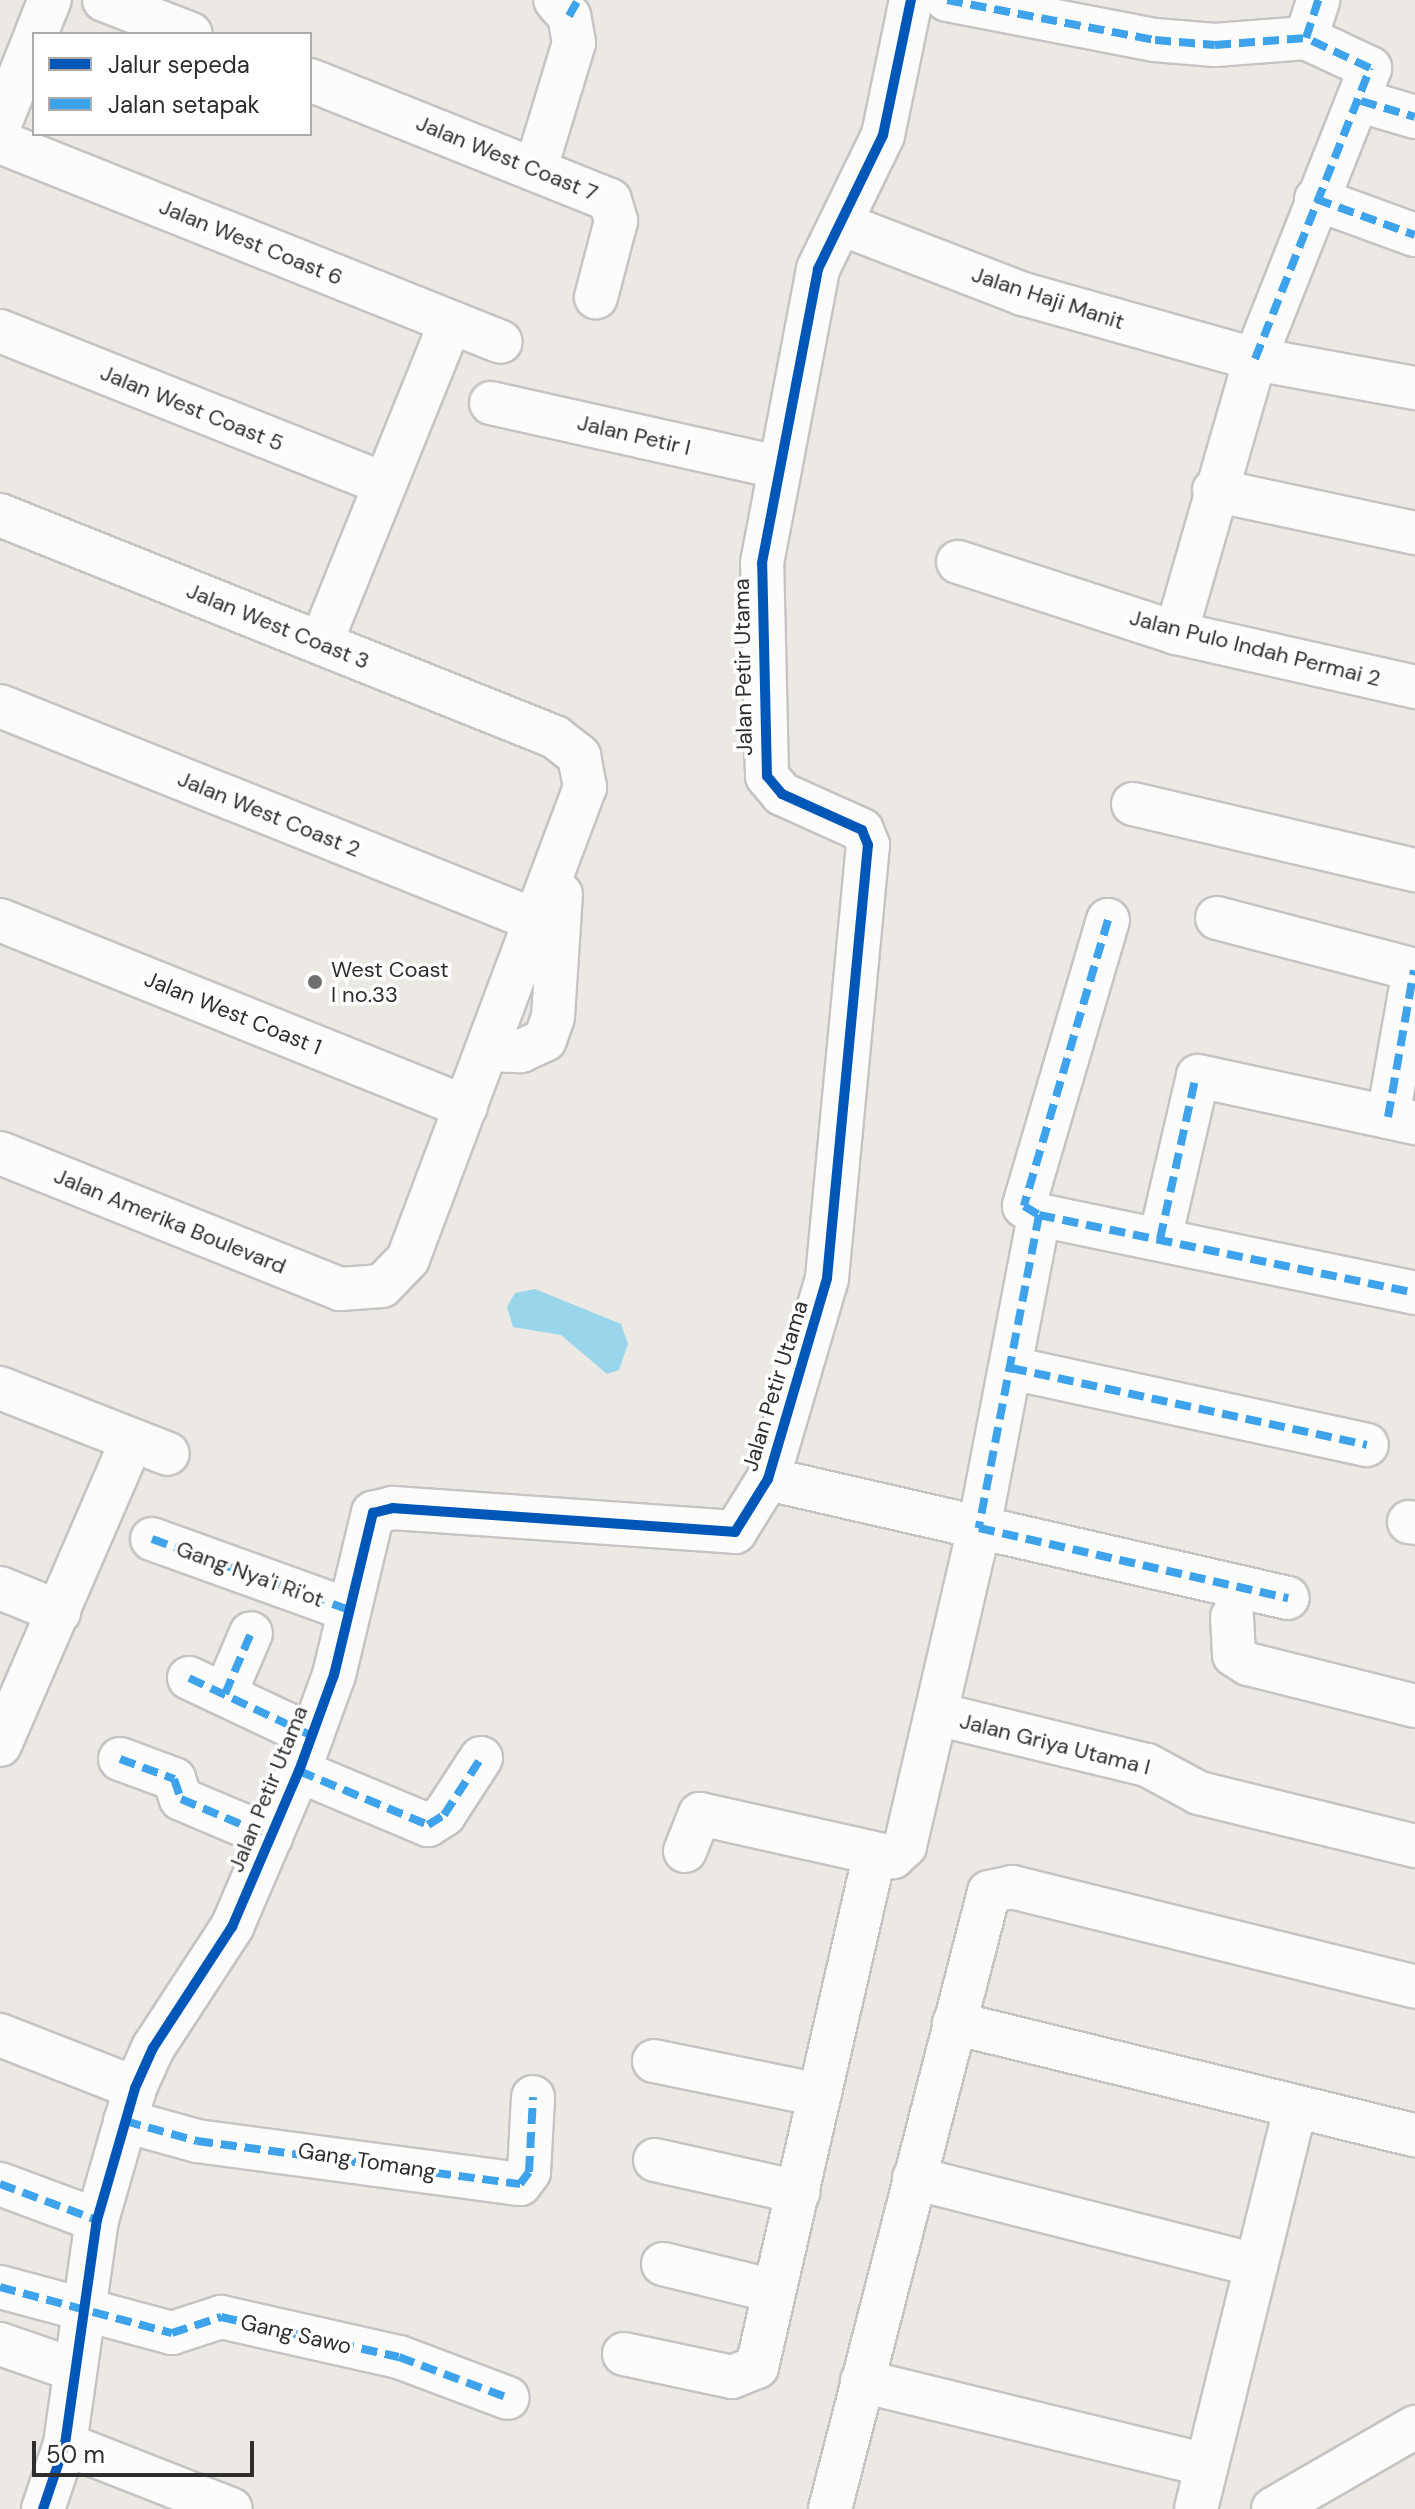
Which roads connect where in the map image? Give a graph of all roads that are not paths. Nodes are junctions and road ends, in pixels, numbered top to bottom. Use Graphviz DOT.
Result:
graph roads {
  1 [pos="50,0"];
  2 [pos="104,0"];
  3 [pos="911,0"];
  4 [pos="947,0"];
  5 [pos="567,5"];
  6 [pos="1312,19"];
  7 [pos="37,32"];
  8 [pos="186,32"];
  9 [pos="32,45"];
  10 [pos="312,81"];
  11 [pos="1361,101"];
  12 [pos="1415,117"];
  13 [pos="0,124"];
  14 [pos="0,142"];
  15 [pos="536,168"];
  16 [pos="1316,199"];
  17 [pos="844,225"];
  18 [pos="1415,235"];
  19 [pos="596,297"];
  20 [pos="451,322"];
  21 [pos="0,331"];
  22 [pos="501,342"];
  23 [pos="1255,359"];
  24 [pos="1415,388"];
  25 [pos="491,403"];
  26 [pos="777,467"];
  27 [pos="385,484"];
  28 [pos="1214,490"];
  29 [pos="0,515"];
  30 [pos="1415,533"];
  31 [pos="958,562"];
  32 [pos="1176,633"];
  33 [pos="321,643"];
  34 [pos="1415,687"];
  35 [pos="0,706"];
  36 [pos="1133,804"];
  37 [pos="564,852"];
  38 [pos="1415,870"];
  39 [pos="1217,918"];
  40 [pos="0,920"];
  41 [pos="1108,920"];
  42 [pos="537,921"];
  43 [pos="1414,970"];
  44 [pos="488,1050"];
  45 [pos="466,1107"];
  46 [pos="1402,1120"];
  47 [pos="0,1153"];
  48 [pos="1039,1215"];
  49 [pos="1160,1239"];
  50 [pos="1415,1293"];
  51 [pos="1011,1368"];
  52 [pos="0,1388"];
  53 [pos="1367,1445"];
  54 [pos="768,1479"];
  55 [pos="979,1528"];
  56 [pos="152,1539"];
  57 [pos="0,1588"];
  58 [pos="1288,1598"];
  59 [pos="349,1610"];
  60 [pos="59,1612"];
  61 [pos="1232,1617"];
  62 [pos="251,1633"];
  63 [pos="1415,1706"];
  64 [pos="937,1714"];
  65 [pos="0,1745"];
  66 [pos="306,1753"];
  67 [pos="481,1758"];
  68 [pos="120,1759"];
  69 [pos="271,1837"];
  70 [pos="1415,1846"];
  71 [pos="685,1851"];
  72 [pos="875,1853"];
  73 [pos="1415,1987"];
  74 [pos="954,2023"];
  75 [pos="0,2035"];
  76 [pos="654,2061"];
  77 [pos="820,2095"];
  78 [pos="533,2097"];
  79 [pos="130,2105"];
  80 [pos="1295,2109"];
  81 [pos="1415,2135"];
  82 [pos="655,2160"];
  83 [pos="914,2178"];
  84 [pos="0,2184"];
  85 [pos="798,2192"];
  86 [pos="97,2220"];
  87 [pos="663,2264"];
  88 [pos="1256,2265"];
  89 [pos="0,2287"];
  90 [pos="774,2291"];
  91 [pos="82,2312"];
  92 [pos="0,2344"];
  93 [pos="624,2354"];
  94 [pos="75,2370"];
  95 [pos="862,2381"];
  96 [pos="508,2398"];
  97 [pos="1415,2427"];
  98 [pos="65,2444"];
  99 [pos="1206,2465"];
  100 [pos="43,2509"];
  101 [pos="231,2509"];
  102 [pos="830,2509"];
  103 [pos="1196,2509"];
  104 [pos="1273,2509"];
  1 -- 7 [label="street"];
  2 -- 8 [label="street"];
  3 -- 17 [label="street, Jalan Petir Utama"];
  4 -- 6 [label="street"];
  5 -- 15 [label="street"];
  6 -- 11 [label="street"];
  9 -- 13 [label="street"];
  10 -- 15 [label="street, Jalan West Coast 7"];
  11 -- 12 [label="street"];
  11 -- 16 [label="street"];
  14 -- 20 [label="street, Jalan West Coast 6"];
  15 -- 19 [label="street, Jalan West Coast 7"];
  16 -- 18 [label="street"];
  16 -- 23 [label="street"];
  17 -- 23 [label="street, Jalan Haji Manit"];
  17 -- 26 [label="street, Jalan Petir Utama"];
  20 -- 22 [label="street, Jalan West Coast 6"];
  20 -- 27 [label="street"];
  21 -- 27 [label="street, Jalan West Coast 5"];
  23 -- 24 [label="street, Jalan Haji Manit"];
  23 -- 28 [label="street"];
  25 -- 26 [label="street, Jalan Petir I"];
  26 -- 54 [label="street, Jalan Petir Utama"];
  27 -- 33 [label="street"];
  28 -- 30 [label="street"];
  28 -- 32 [label="street"];
  29 -- 33 [label="street, Jalan West Coast 3"];
  31 -- 32 [label="street, Jalan Pulo Indah Permai 2"];
  32 -- 34 [label="street, Jalan Pulo Indah Permai 2"];
  33 -- 37 [label="street, Jalan West Coast 3"];
  35 -- 42 [label="street, Jalan West Coast 2"];
  36 -- 38 [label="street"];
  37 -- 42 [label="street"];
  37 -- 44 [label="street"];
  39 -- 43 [label="street"];
  40 -- 45 [label="street, Jalan West Coast 1"];
  41 -- 48 [label="street"];
  42 -- 44 [label="street"];
  43 -- 46 [label="street"];
  44 -- 45 [label="street"];
  45 -- 47 [label="street, Jalan Amerika Boulevard"];
  46 -- 49 [label="street"];
  48 -- 49 [label="street"];
  48 -- 51 [label="street"];
  49 -- 50 [label="street"];
  51 -- 53 [label="street"];
  51 -- 55 [label="street"];
  52 -- 60 [label="street"];
  54 -- 55 [label="street, Jalan Petir Utama"];
  54 -- 59 [label="street, Jalan Petir Utama"];
  55 -- 58 [label="street, Jalan Petir Utama"];
  55 -- 64 [label="street"];
  56 -- 59 [label="street, Gang Nya'i Ri'ot"];
  57 -- 60 [label="street"];
  59 -- 66 [label="street, Jalan Petir Utama"];
  60 -- 65 [label="street"];
  61 -- 63 [label="street"];
  62 -- 66 [label="street"];
  64 -- 70 [label="street, Jalan Griya Utama I"];
  64 -- 72 [label="street"];
  66 -- 67 [label="street"];
  66 -- 69 [label="street, Jalan Petir Utama"];
  68 -- 69 [label="street"];
  69 -- 79 [label="street, Jalan Petir Utama"];
  71 -- 72 [label="street"];
  72 -- 77 [label="street"];
  73 -- 74 [label="street"];
  74 -- 80 [label="street"];
  74 -- 83 [label="street"];
  75 -- 79 [label="street"];
  76 -- 77 [label="street"];
  77 -- 85 [label="street"];
  78 -- 79 [label="street, Gang Tomang"];
  79 -- 86 [label="street, Jalan Petir Utama"];
  80 -- 81 [label="street"];
  80 -- 88 [label="street"];
  82 -- 85 [label="street"];
  83 -- 88 [label="street"];
  83 -- 95 [label="street"];
  84 -- 86 [label="street"];
  85 -- 90 [label="street"];
  86 -- 91 [label="street, Jalan Petir Utama"];
  87 -- 90 [label="street"];
  88 -- 99 [label="street"];
  89 -- 91 [label="street, Gang Sawo"];
  90 -- 93 [label="street"];
  91 -- 94 [label="street, Jalan Petir Utama"];
  91 -- 96 [label="street, Gang Sawo"];
  92 -- 94 [label="street"];
  94 -- 98 [label="street, Jalan Petir Utama"];
  95 -- 99 [label="street"];
  95 -- 102 [label="street"];
  97 -- 104 [label="street"];
  98 -- 100 [label="street, Jalan Petir Utama"];
  98 -- 101 [label="street"];
  99 -- 103 [label="street"];
}
